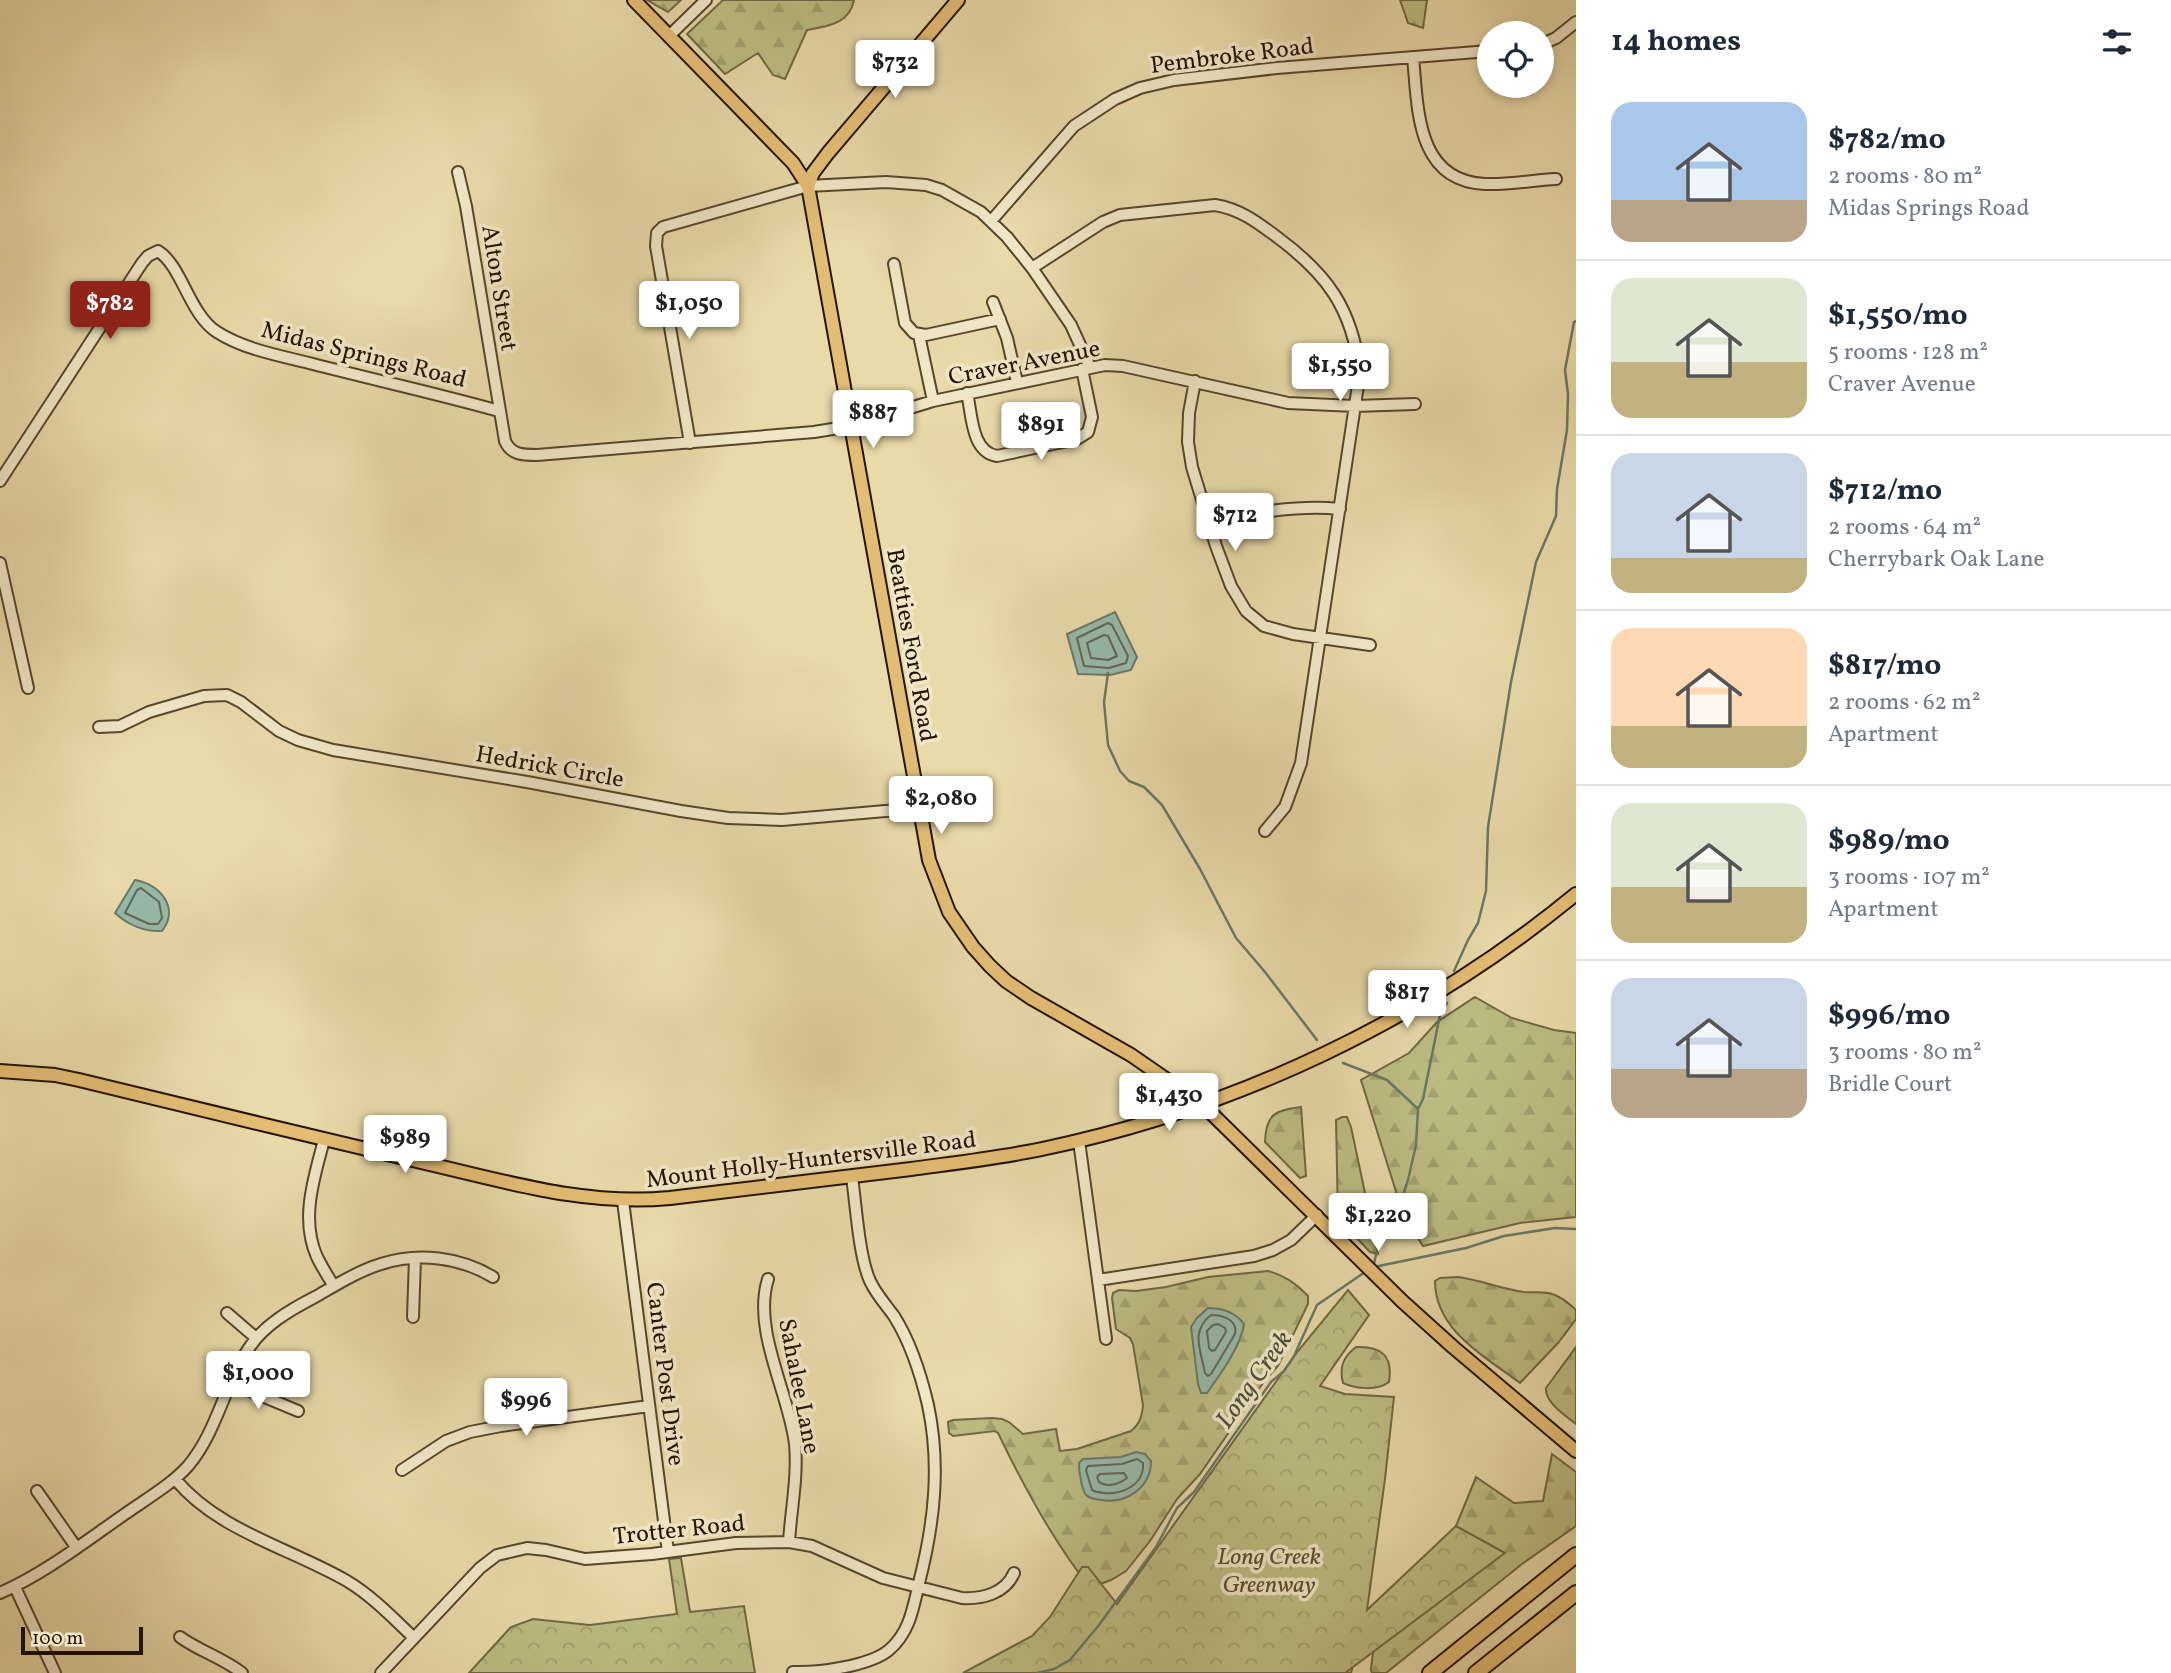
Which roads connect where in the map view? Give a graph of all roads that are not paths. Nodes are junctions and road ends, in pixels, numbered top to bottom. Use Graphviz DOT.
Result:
graph roads {
  1 [pos="634,0"];
  2 [pos="706,0"];
  3 [pos="958,0"];
  4 [pos="1576,22"];
  5 [pos="669,36"];
  6 [pos="1554,39"];
  7 [pos="1477,52"];
  8 [pos="1413,57"];
  9 [pos="458,172"];
  10 [pos="1556,179"];
  11 [pos="808,186"];
  12 [pos="992,220"];
  13 [pos="894,264"];
  14 [pos="1032,268"];
  15 [pos="993,302"];
  16 [pos="1000,319"];
  17 [pos="919,335"];
  18 [pos="1086,368"];
  19 [pos="1195,381"];
  20 [pos="1017,382"];
  21 [pos="967,393"];
  22 [pos="933,401"];
  23 [pos="1415,404"];
  24 [pos="1355,405"];
  25 [pos="499,411"];
  26 [pos="851,426"];
  27 [pos="690,443"];
  28 [pos="0,481"];
  29 [pos="1340,509"];
  30 [pos="1209,524"];
  31 [pos="0,563"];
  32 [pos="1319,638"];
  33 [pos="1370,645"];
  34 [pos="28,688"];
  35 [pos="99,727"];
  36 [pos="920,808"];
  37 [pos="1265,831"];
  38 [pos="1576,894"];
  39 [pos="0,1071"];
  40 [pos="1202,1104"];
  41 [pos="324,1140"];
  42 [pos="1079,1141"];
  43 [pos="852,1177"];
  44 [pos="623,1201"];
  45 [pos="1317,1215"];
  46 [pos="415,1258"];
  47 [pos="493,1277"];
  48 [pos="768,1279"];
  49 [pos="1098,1280"];
  50 [pos="334,1286"];
  51 [pos="227,1313"];
  52 [pos="413,1317"];
  53 [pos="257,1338"];
  54 [pos="1107,1339"];
  55 [pos="231,1382"];
  56 [pos="649,1406"];
  57 [pos="298,1411"];
  58 [pos="1576,1451"];
  59 [pos="402,1470"];
  60 [pos="174,1479"];
  61 [pos="37,1491"];
  62 [pos="789,1542"];
  63 [pos="76,1547"];
  64 [pos="668,1552"];
  65 [pos="1576,1555"];
  66 [pos="1014,1573"];
  67 [pos="15,1587"];
  68 [pos="918,1587"];
  69 [pos="1576,1592"];
  70 [pos="0,1593"];
  71 [pos="180,1636"];
  72 [pos="413,1637"];
  73 [pos="793,1672"];
  74 [pos="55,1673"];
  75 [pos="243,1673"];
  76 [pos="381,1673"];
  77 [pos="1430,1673"];
  78 [pos="1476,1673"];
  1 -- 5 [label="main road, Beatties Ford Road"];
  2 -- 5 [label="street"];
  3 -- 11 [label="main road"];
  4 -- 6 [label="street"];
  5 -- 11 [label="main road, Beatties Ford Road"];
  7 -- 8 [label="street, Pembroke Road"];
  8 -- 10 [label="street"];
  8 -- 12 [label="street, Pembroke Road"];
  9 -- 25 [label="street, Alton Street"];
  11 -- 12 [label="street"];
  11 -- 26 [label="main road, Beatties Ford Road"];
  11 -- 27 [label="street"];
  12 -- 14 [label="street"];
  13 -- 17 [label="street"];
  14 -- 18 [label="street"];
  14 -- 24 [label="street"];
  15 -- 16 [label="street"];
  16 -- 17 [label="street"];
  16 -- 20 [label="street"];
  17 -- 22 [label="street"];
  18 -- 19 [label="street, Craver Avenue"];
  18 -- 20 [label="street, Craver Avenue"];
  18 -- 21 [label="street"];
  19 -- 24 [label="street, Craver Avenue"];
  19 -- 30 [label="street"];
  20 -- 21 [label="street, Craver Avenue"];
  21 -- 22 [label="street, Craver Avenue"];
  22 -- 26 [label="street, Craver Avenue"];
  23 -- 24 [label="street, Craver Avenue"];
  24 -- 29 [label="street"];
  25 -- 27 [label="street"];
  25 -- 28 [label="street, Midas Springs Road"];
  26 -- 27 [label="street"];
  26 -- 36 [label="main road, Beatties Ford Road"];
  29 -- 30 [label="street"];
  29 -- 32 [label="street"];
  30 -- 32 [label="street"];
  31 -- 34 [label="street"];
  32 -- 33 [label="street"];
  32 -- 37 [label="street"];
  35 -- 36 [label="street, Hedrick Circle"];
  36 -- 40 [label="main road, Beatties Ford Road"];
  38 -- 40 [label="main road, Mount Holly-Huntersville Road"];
  39 -- 41 [label="main road, Mount Holly-Huntersville Road"];
  40 -- 42 [label="main road, Mount Holly-Huntersville Road"];
  40 -- 45 [label="main road, Beatties Ford Road"];
  41 -- 44 [label="main road, Mount Holly-Huntersville Road"];
  41 -- 50 [label="street"];
  42 -- 43 [label="main road, Mount Holly-Huntersville Road"];
  42 -- 49 [label="street"];
  43 -- 44 [label="main road, Mount Holly-Huntersville Road"];
  43 -- 68 [label="street"];
  44 -- 56 [label="street, Canter Post Drive"];
  45 -- 49 [label="street"];
  45 -- 58 [label="main road, Beatties Ford Road"];
  46 -- 47 [label="street"];
  46 -- 50 [label="street"];
  46 -- 52 [label="street"];
  48 -- 62 [label="street, Sahalee Lane"];
  49 -- 54 [label="street"];
  50 -- 53 [label="street"];
  51 -- 53 [label="street"];
  53 -- 55 [label="street"];
  55 -- 57 [label="street"];
  55 -- 60 [label="street"];
  56 -- 59 [label="street"];
  56 -- 64 [label="street, Canter Post Drive"];
  60 -- 63 [label="street"];
  60 -- 72 [label="street"];
  61 -- 63 [label="street"];
  62 -- 64 [label="street, Trotter Road"];
  62 -- 68 [label="street, Trotter Road"];
  63 -- 67 [label="street"];
  64 -- 72 [label="street, Trotter Road"];
  65 -- 77 [label="highway"];
  66 -- 68 [label="street, Trotter Road"];
  67 -- 70 [label="street"];
  67 -- 74 [label="street"];
  68 -- 73 [label="street"];
  69 -- 78 [label="highway"];
  71 -- 75 [label="street"];
  72 -- 76 [label="street, Trotter Road"];
}
